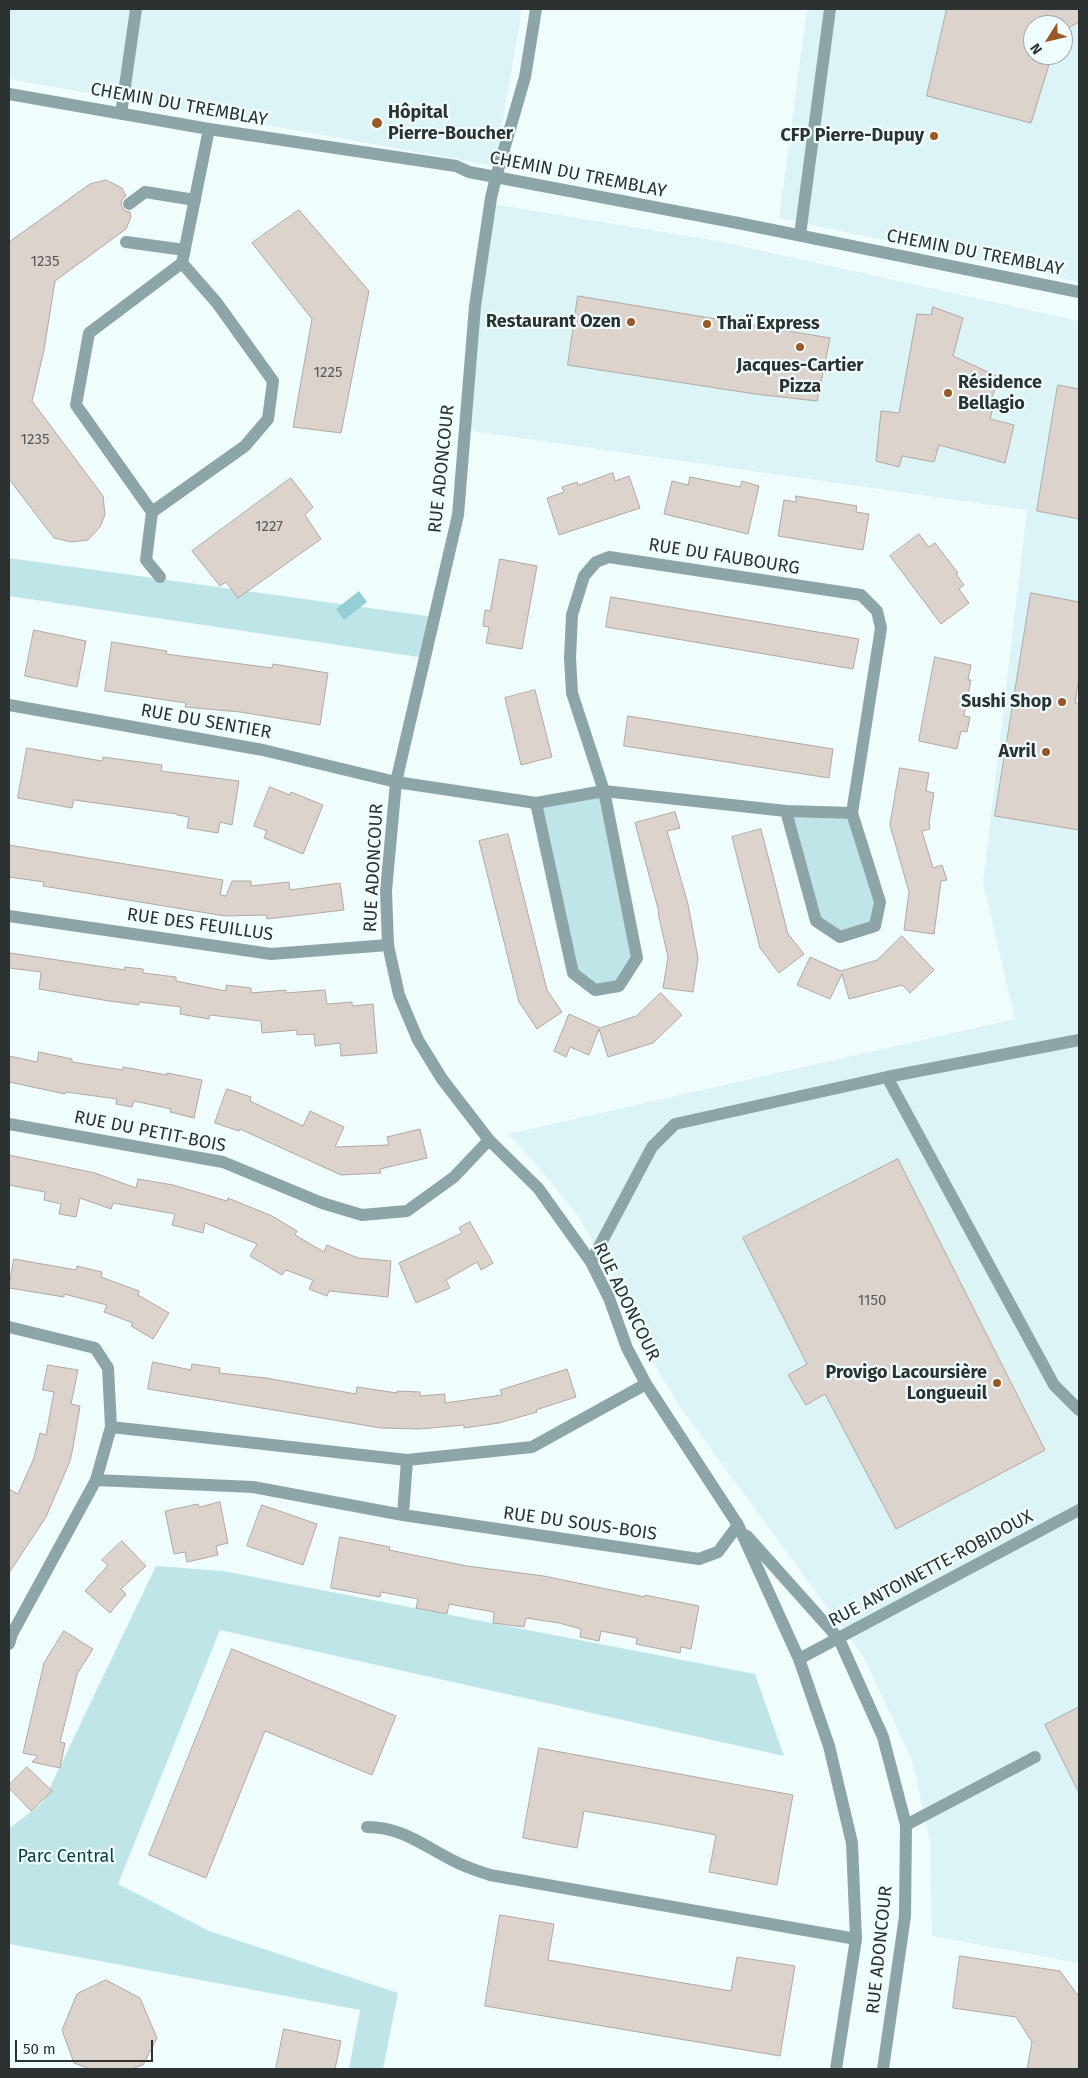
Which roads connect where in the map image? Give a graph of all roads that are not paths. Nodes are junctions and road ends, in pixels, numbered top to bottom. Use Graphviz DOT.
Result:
graph roads {
  1 [pos="136,9"];
  2 [pos="536,9"];
  3 [pos="830,9"];
  4 [pos="9,94"];
  5 [pos="121,114"];
  6 [pos="208,129"];
  7 [pos="496,177"];
  8 [pos="195,200"];
  9 [pos="129,204"];
  10 [pos="800,235"];
  11 [pos="126,242"];
  12 [pos="184,250"];
  13 [pos="182,263"];
  14 [pos="1079,292"];
  15 [pos="152,512"];
  16 [pos="160,578"];
  17 [pos="9,705"];
  18 [pos="396,782"];
  19 [pos="604,791"];
  20 [pos="536,803"];
  21 [pos="786,811"];
  22 [pos="852,813"];
  23 [pos="9,916"];
  24 [pos="388,945"];
  25 [pos="1079,1040"];
  26 [pos="887,1077"];
  27 [pos="9,1124"];
  28 [pos="489,1140"];
  29 [pos="591,1262"];
  30 [pos="9,1327"];
  31 [pos="646,1384"];
  32 [pos="1079,1410"];
  33 [pos="111,1428"];
  34 [pos="407,1460"];
  35 [pos="96,1480"];
  36 [pos="1079,1510"];
  37 [pos="403,1515"];
  38 [pos="738,1525"];
  39 [pos="839,1639"];
  40 [pos="9,1644"];
  41 [pos="799,1658"];
  42 [pos="1034,1757"];
  43 [pos="906,1825"];
  44 [pos="367,1826"];
  45 [pos="856,1939"];
  46 [pos="836,2069"];
  47 [pos="883,2069"];
  1 -- 5 [label="street"];
  2 -- 7 [label="street, RUE ADONCOUR"];
  3 -- 10 [label="street"];
  4 -- 5 [label="street, CHEMIN DU TREMBLAY"];
  5 -- 6 [label="street, CHEMIN DU TREMBLAY"];
  6 -- 7 [label="street, CHEMIN DU TREMBLAY"];
  6 -- 8 [label="street"];
  7 -- 10 [label="street, CHEMIN DU TREMBLAY"];
  7 -- 18 [label="street, RUE ADONCOUR"];
  8 -- 9 [label="street"];
  8 -- 12 [label="street"];
  10 -- 14 [label="street, CHEMIN DU TREMBLAY"];
  11 -- 12 [label="street"];
  12 -- 13 [label="street"];
  13 -- 15 [label="street"];
  13 -- 15 [label="street"];
  15 -- 16 [label="street"];
  17 -- 18 [label="street, RUE DU SENTIER"];
  18 -- 20 [label="street"];
  18 -- 24 [label="street, RUE ADONCOUR"];
  19 -- 20 [label="street"];
  19 -- 20 [label="street, RUE DU FAUBOURG"];
  19 -- 21 [label="street"];
  19 -- 22 [label="street, RUE DU FAUBOURG"];
  21 -- 22 [label="street"];
  21 -- 22 [label="street, RUE DU FAUBOURG"];
  23 -- 24 [label="street, RUE DES FEUILLUS"];
  24 -- 28 [label="street, RUE ADONCOUR"];
  25 -- 26 [label="street"];
  26 -- 29 [label="street"];
  26 -- 32 [label="street"];
  27 -- 28 [label="street, RUE DU PETIT-BOIS"];
  28 -- 29 [label="street, RUE ADONCOUR"];
  29 -- 31 [label="street, RUE ADONCOUR"];
  30 -- 33 [label="street"];
  31 -- 34 [label="street"];
  31 -- 38 [label="street, RUE ADONCOUR"];
  33 -- 34 [label="street"];
  33 -- 35 [label="street"];
  34 -- 37 [label="street"];
  35 -- 37 [label="street, RUE DU SOUS-BOIS"];
  35 -- 40 [label="street"];
  36 -- 39 [label="street, RUE ANTOINETTE-ROBIDOUX"];
  37 -- 38 [label="street, RUE DU SOUS-BOIS"];
  38 -- 39 [label="street, RUE ADONCOUR"];
  38 -- 41 [label="street, RUE ADONCOUR"];
  39 -- 41 [label="street, RUE ANTOINETTE-ROBIDOUX"];
  39 -- 43 [label="street, RUE ADONCOUR"];
  41 -- 45 [label="street, RUE ADONCOUR"];
  42 -- 43 [label="street"];
  43 -- 47 [label="street, RUE ADONCOUR"];
  44 -- 45 [label="street"];
  45 -- 46 [label="street, RUE ADONCOUR"];
}
